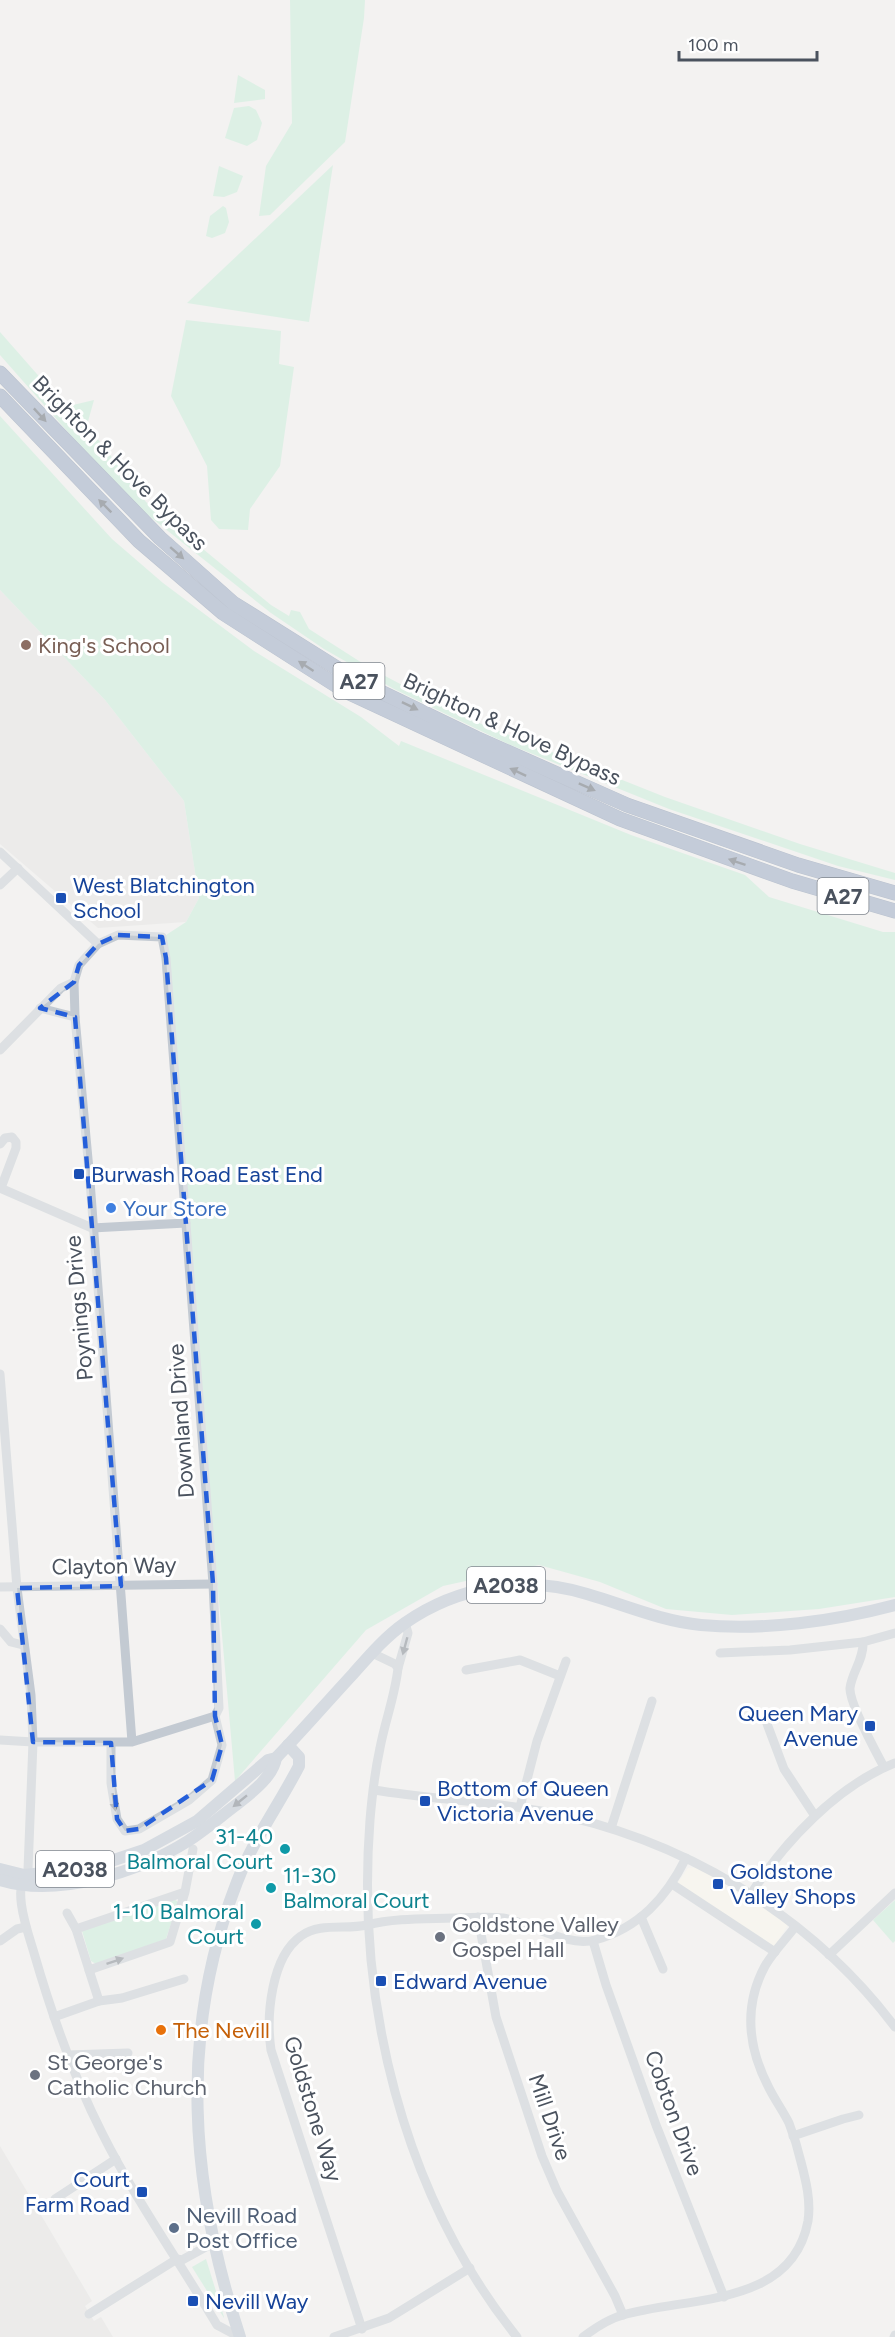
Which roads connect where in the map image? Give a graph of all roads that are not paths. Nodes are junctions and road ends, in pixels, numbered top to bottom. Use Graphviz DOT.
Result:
graph roads {
  1 [pos="0,373"];
  2 [pos="0,396"];
  3 [pos="0,852"];
  4 [pos="18,868"];
  5 [pos="0,885"];
  6 [pos="895,893"];
  7 [pos="895,911"];
  8 [pos="98,944"];
  9 [pos="74,982"];
  10 [pos="40,1008"];
  11 [pos="75,1017"];
  12 [pos="0,1050"];
  13 [pos="0,1144"];
  14 [pos="0,1188"];
  15 [pos="186,1223"];
  16 [pos="92,1228"];
  17 [pos="0,1374"];
  18 [pos="4,1479"];
  19 [pos="213,1584"];
  20 [pos="121,1586"];
  21 [pos="0,1587"];
  22 [pos="17,1587"];
  23 [pos="895,1605"];
  24 [pos="405,1623"];
  25 [pos="0,1629"];
  26 [pos="895,1633"];
  27 [pos="862,1642"];
  28 [pos="23,1645"];
  29 [pos="372,1653"];
  30 [pos="720,1653"];
  31 [pos="566,1661"];
  32 [pos="398,1668"];
  33 [pos="466,1670"];
  34 [pos="560,1676"];
  35 [pos="652,1701"];
  36 [pos="215,1716"];
  37 [pos="766,1721"];
  38 [pos="0,1740"];
  39 [pos="33,1742"];
  40 [pos="132,1742"];
  41 [pos="111,1743"];
  42 [pos="288,1745"];
  43 [pos="895,1762"];
  44 [pos="884,1767"];
  45 [pos="374,1790"];
  46 [pos="520,1808"];
  47 [pos="815,1816"];
  48 [pos="611,1828"];
  49 [pos="194,1849"];
  50 [pos="686,1858"];
  51 [pos="0,1869"];
  52 [pos="0,1880"];
  53 [pos="23,1880"];
  54 [pos="672,1884"];
  55 [pos="185,1892"];
  56 [pos="895,1893"];
  57 [pos="751,1894"];
  58 [pos="67,1912"];
  59 [pos="478,1917"];
  60 [pos="641,1917"];
  61 [pos="368,1925"];
  62 [pos="26,1927"];
  63 [pos="795,1927"];
  64 [pos="76,1929"];
  65 [pos="0,1941"];
  66 [pos="593,1941"];
  67 [pos="774,1952"];
  68 [pos="829,1955"];
  69 [pos="663,1969"];
  70 [pos="89,1970"];
  71 [pos="184,1979"];
  72 [pos="99,2001"];
  73 [pos="54,2017"];
  74 [pos="895,2027"];
  75 [pos="128,2053"];
  76 [pos="68,2055"];
  77 [pos="859,2115"];
  78 [pos="793,2136"];
  79 [pos="116,2159"];
  80 [pos="55,2199"];
  81 [pos="213,2243"];
  82 [pos="177,2259"];
  83 [pos="470,2268"];
  84 [pos="724,2297"];
  85 [pos="89,2314"];
  86 [pos="623,2315"];
  87 [pos="362,2329"];
  88 [pos="239,2334"];
  89 [pos="334,2337"];
  90 [pos="516,2337"];
  91 [pos="583,2337"];
  1 -- 6 [label="highway, Brighton & Hove Bypass / A27, one-way"];
  7 -- 2 [label="highway, Brighton & Hove Bypass / A27, one-way"];
  3 -- 4 [label="street"];
  4 -- 5 [label="street"];
  4 -- 8 [label="street"];
  8 -- 9 [label="street, Poynings Drive"];
  8 -- 15 [label="street, Downland Drive"];
  9 -- 10 [label="street"];
  9 -- 11 [label="street, Poynings Drive"];
  10 -- 11 [label="street"];
  10 -- 12 [label="street"];
  11 -- 16 [label="street, Poynings Drive"];
  13 -- 14 [label="street"];
  14 -- 16 [label="street"];
  15 -- 16 [label="street"];
  15 -- 19 [label="street, Downland Drive"];
  16 -- 20 [label="street, Poynings Drive"];
  17 -- 18 [label="street"];
  18 -- 22 [label="street"];
  19 -- 20 [label="street, Clayton Way"];
  19 -- 36 [label="street, Downland Drive"];
  20 -- 22 [label="street, Clayton Way"];
  20 -- 40 [label="street, Poynings Drive"];
  21 -- 22 [label="street, Clayton Way"];
  22 -- 28 [label="street"];
  23 -- 24 [label="main road, A2038"];
  24 -- 29 [label="main road, A2038"];
  24 -- 32 [label="street, one-way"];
  25 -- 28 [label="street"];
  26 -- 27 [label="street"];
  27 -- 30 [label="street"];
  27 -- 44 [label="street"];
  28 -- 39 [label="street"];
  29 -- 32 [label="street"];
  29 -- 42 [label="main road, A2038"];
  31 -- 34 [label="street"];
  32 -- 45 [label="street"];
  33 -- 34 [label="street"];
  34 -- 46 [label="street"];
  35 -- 48 [label="street"];
  36 -- 40 [label="street"];
  41 -- 36 [label="street, Downland Drive, one-way"];
  37 -- 47 [label="street"];
  38 -- 39 [label="street"];
  39 -- 41 [label="street"];
  39 -- 53 [label="street"];
  40 -- 41 [label="street"];
  42 -- 53 [label="main road, A2038"];
  42 -- 81 [label="main road"];
  43 -- 44 [label="street"];
  44 -- 47 [label="street"];
  45 -- 46 [label="street"];
  45 -- 61 [label="street"];
  46 -- 48 [label="street"];
  47 -- 57 [label="street"];
  48 -- 50 [label="street"];
  49 -- 55 [label="street"];
  50 -- 54 [label="street"];
  50 -- 57 [label="street"];
  51 -- 53 [label="main road, A2038"];
  52 -- 53 [label="main road, A2038"];
  53 -- 62 [label="street"];
  54 -- 60 [label="street"];
  54 -- 67 [label="street"];
  55 -- 64 [label="street"];
  70 -- 55 [label="street, one-way"];
  56 -- 68 [label="street"];
  57 -- 63 [label="street"];
  58 -- 64 [label="street"];
  59 -- 61 [label="street"];
  59 -- 66 [label="street"];
  59 -- 86 [label="street, Mill Drive"];
  60 -- 66 [label="street"];
  60 -- 69 [label="street"];
  61 -- 83 [label="street"];
  61 -- 87 [label="street, Goldstone Way"];
  62 -- 65 [label="street"];
  62 -- 73 [label="street"];
  63 -- 67 [label="street"];
  63 -- 68 [label="street"];
  64 -- 70 [label="street"];
  66 -- 84 [label="street, Cobton Drive"];
  67 -- 78 [label="street"];
  68 -- 74 [label="street"];
  70 -- 72 [label="street"];
  71 -- 72 [label="street"];
  72 -- 73 [label="street"];
  73 -- 76 [label="street"];
  75 -- 76 [label="street"];
  76 -- 79 [label="street"];
  77 -- 78 [label="street"];
  78 -- 84 [label="street"];
  79 -- 80 [label="street"];
  79 -- 82 [label="street"];
  81 -- 82 [label="street"];
  81 -- 88 [label="main road"];
  82 -- 85 [label="street"];
  82 -- 88 [label="street"];
  83 -- 87 [label="street"];
  83 -- 90 [label="street"];
  84 -- 86 [label="street"];
  86 -- 91 [label="street"];
  87 -- 89 [label="street"];
}
